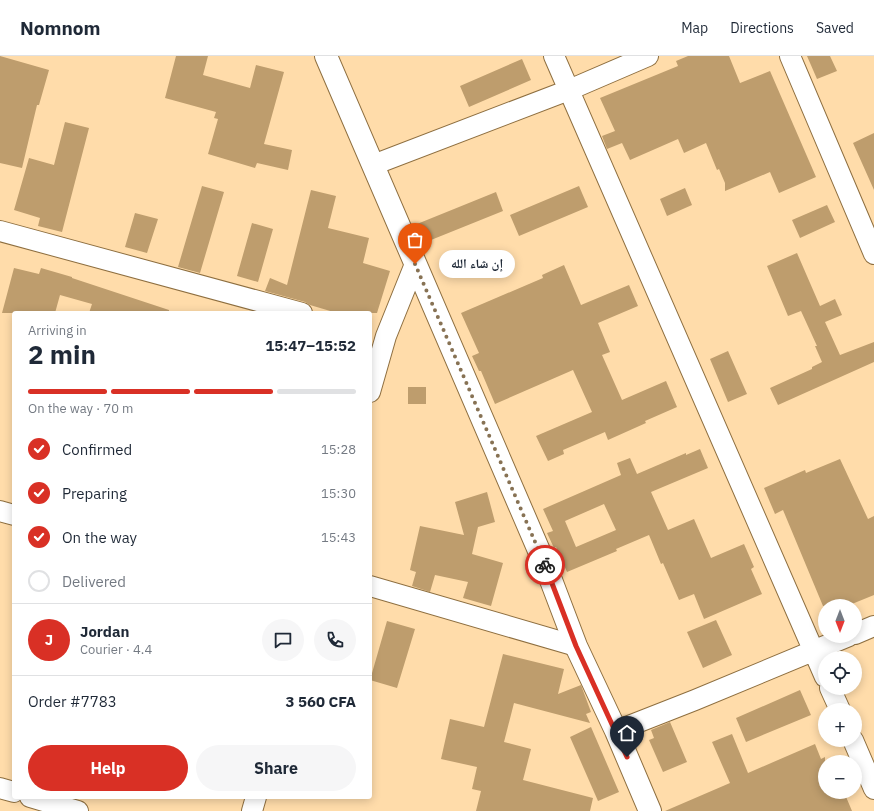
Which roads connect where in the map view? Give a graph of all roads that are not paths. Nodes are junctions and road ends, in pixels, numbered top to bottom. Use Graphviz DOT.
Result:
graph roads {
  1 [pos="326,56"];
  2 [pos="554,56"];
  3 [pos="648,56"];
  4 [pos="790,56"];
  5 [pos="569,90"];
  6 [pos="372,164"];
  7 [pos="0,231"];
  8 [pos="874,254"];
  9 [pos="415,264"];
  10 [pos="295,311"];
  11 [pos="378,334"];
  12 [pos="372,378"];
  13 [pos="0,511"];
  14 [pos="12,514"];
  15 [pos="372,587"];
  16 [pos="874,626"];
  17 [pos="862,631"];
  18 [pos="833,643"];
  19 [pos="576,646"];
  20 [pos="814,651"];
  21 [pos="818,660"];
  22 [pos="616,730"];
  23 [pos="856,747"];
  24 [pos="0,788"];
  25 [pos="874,789"];
  26 [pos="12,791"];
  27 [pos="37,799"];
  28 [pos="255,799"];
  29 [pos="78,811"];
  30 [pos="252,811"];
  31 [pos="650,811"];
  1 -- 6 [label="street"];
  2 -- 5 [label="street"];
  3 -- 5 [label="street"];
  4 -- 8 [label="street"];
  5 -- 6 [label="street"];
  5 -- 20 [label="street"];
  6 -- 9 [label="street"];
  7 -- 10 [label="street"];
  9 -- 11 [label="street"];
  9 -- 19 [label="street"];
  11 -- 12 [label="street"];
  13 -- 14 [label="street"];
  15 -- 19 [label="street"];
  16 -- 17 [label="street"];
  18 -- 20 [label="street"];
  19 -- 22 [label="street"];
  20 -- 21 [label="street"];
  20 -- 22 [label="street"];
  22 -- 31 [label="street"];
  23 -- 25 [label="street"];
  24 -- 26 [label="street"];
  27 -- 29 [label="street"];
  28 -- 30 [label="street"];
}
